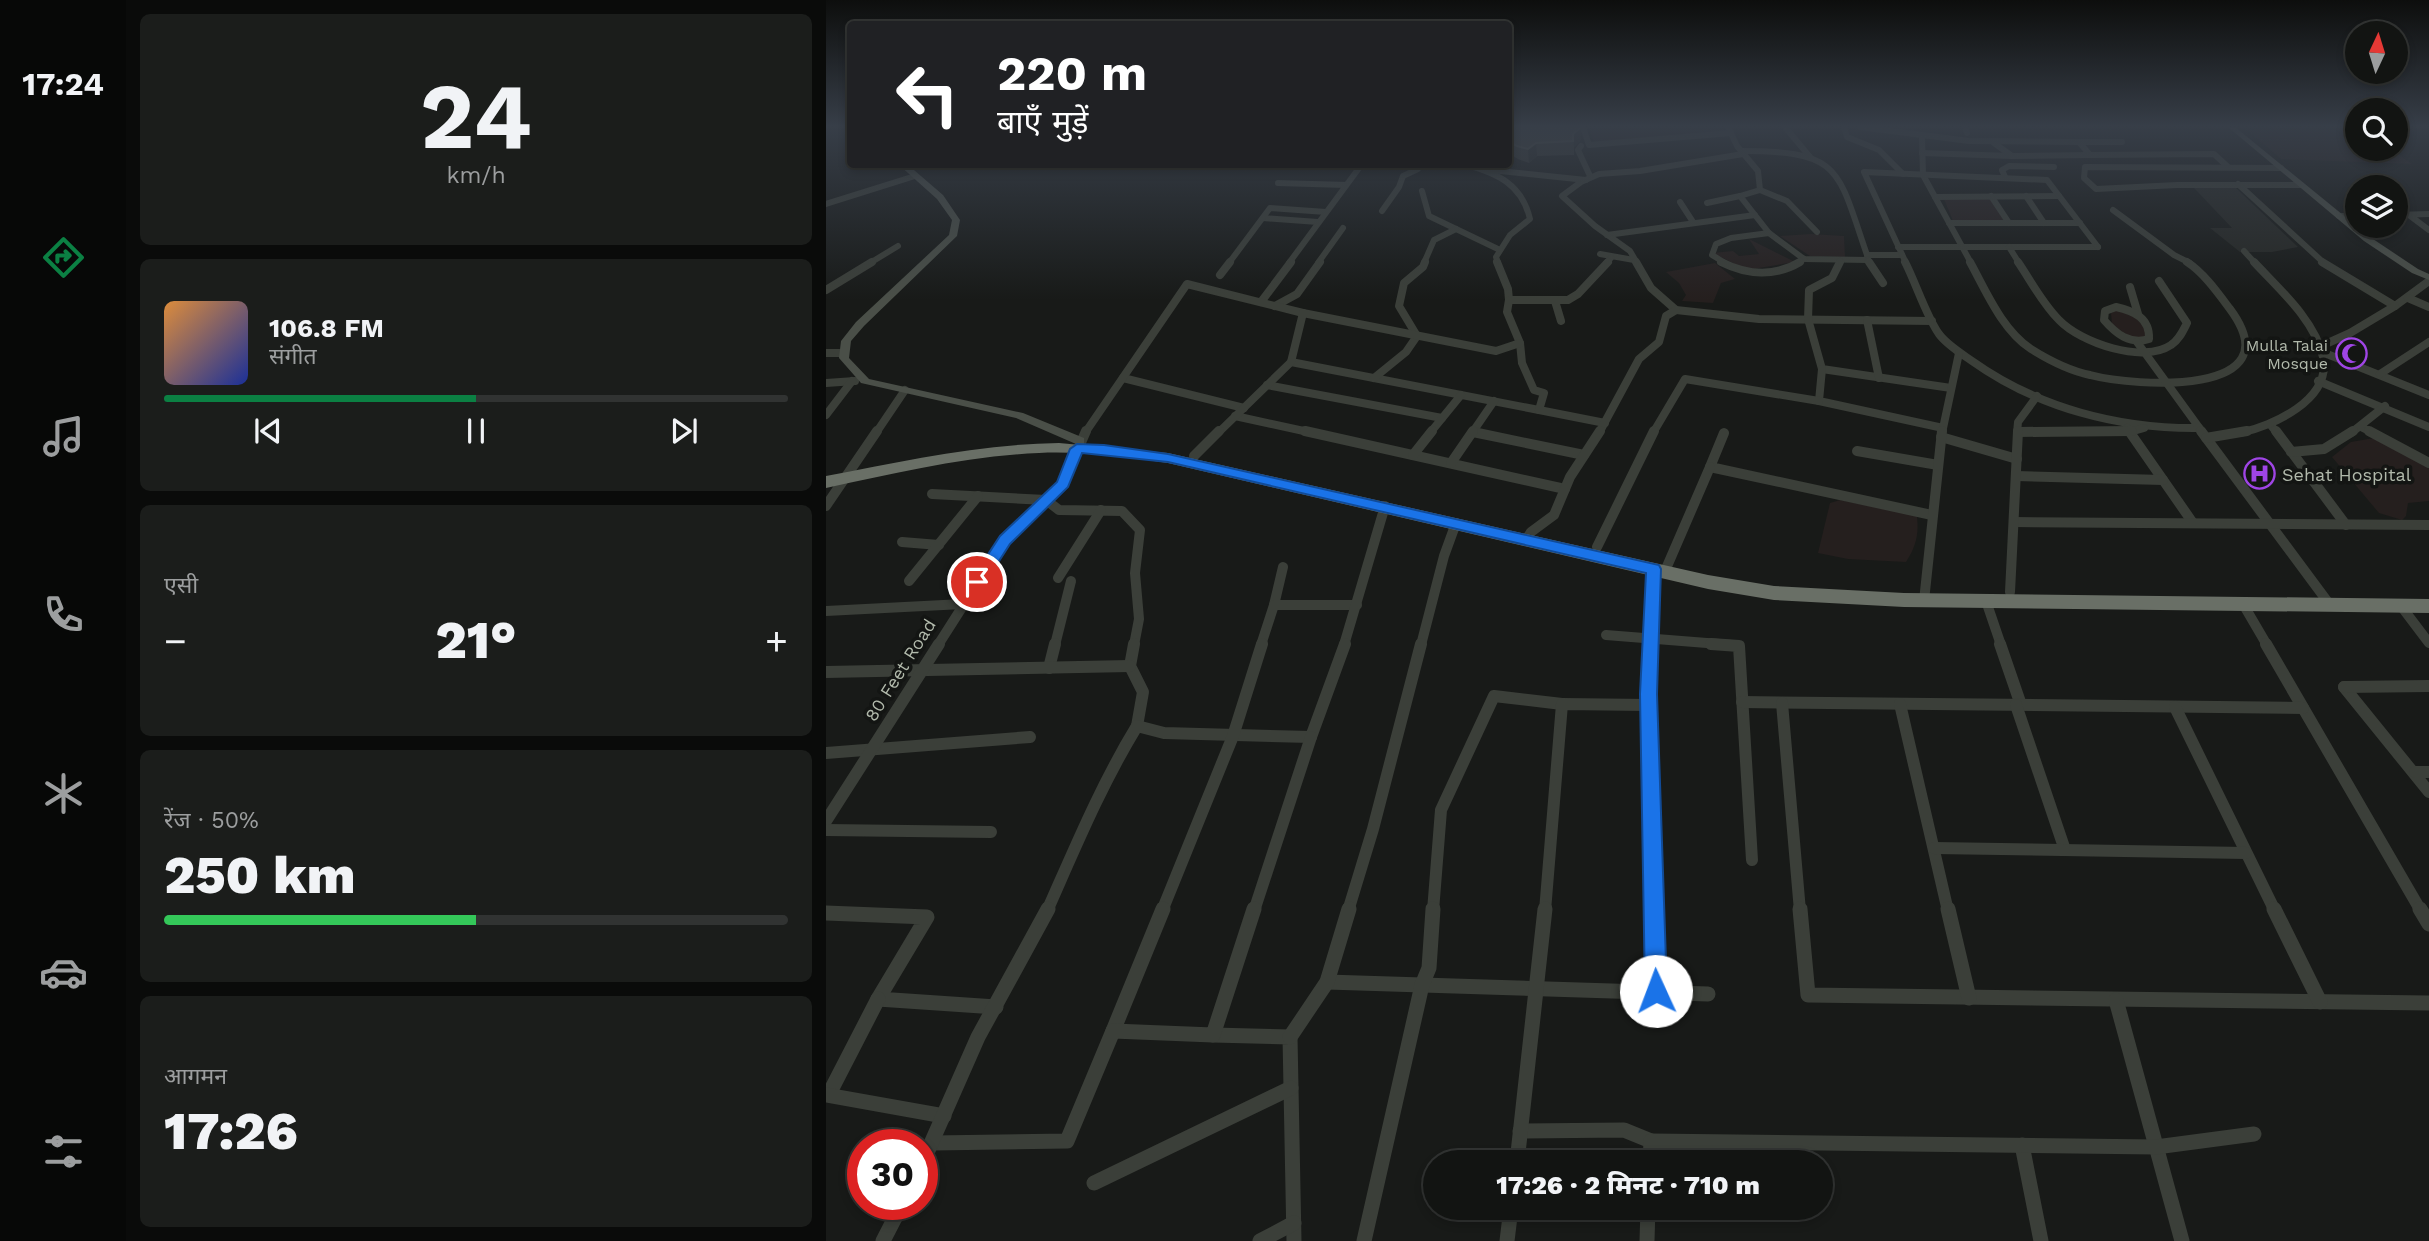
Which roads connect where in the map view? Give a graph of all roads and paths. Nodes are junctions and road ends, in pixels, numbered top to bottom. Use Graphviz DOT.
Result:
graph roads {
  1 [pos="887,185"];
  2 [pos="926,185"];
  3 [pos="1321,185"];
  4 [pos="1400,185"];
  5 [pos="1512,185"];
  6 [pos="1575,185"];
  7 [pos="1759,185"];
  8 [pos="1840,185"];
  9 [pos="1870,185"];
  10 [pos="1928,185"];
  11 [pos="2051,185"];
  12 [pos="2092,185"];
  13 [pos="2212,185"];
  14 [pos="2239,185"];
  15 [pos="2302,185"];
  16 [pos="1346,186"];
  17 [pos="1422,191"];
  18 [pos="1760,191"];
  19 [pos="1740,196"];
  20 [pos="1991,196"];
  21 [pos="2025,196"];
  22 [pos="2059,196"];
  23 [pos="1935,197"];
  24 [pos="1680,202"];
  25 [pos="1707,203"];
  26 [pos="826,204"];
  27 [pos="1382,211"];
  28 [pos="2113,211"];
  29 [pos="1326,212"];
  30 [pos="2429,214"];
  31 [pos="1755,215"];
  32 [pos="2409,215"];
  33 [pos="2339,216"];
  34 [pos="2345,216"];
  35 [pos="1263,218"];
  36 [pos="1318,222"];
  37 [pos="1693,222"];
  38 [pos="1949,223"];
  39 [pos="2009,223"];
  40 [pos="2044,223"];
  41 [pos="2080,223"];
  42 [pos="1343,228"];
  43 [pos="1457,229"];
  44 [pos="2429,230"];
  45 [pos="1817,232"];
  46 [pos="1769,233"];
  47 [pos="1607,235"];
  48 [pos="898,246"];
  49 [pos="1898,247"];
  50 [pos="1961,247"];
  51 [pos="2009,247"];
  52 [pos="1500,250"];
  53 [pos="2244,251"];
  54 [pos="1600,254"];
  55 [pos="1902,256"];
  56 [pos="1611,258"];
  57 [pos="1867,258"];
  58 [pos="1804,259"];
  59 [pos="1634,260"];
  60 [pos="1839,261"];
  61 [pos="1220,275"];
  62 [pos="2429,279"];
  63 [pos="2159,281"];
  64 [pos="1882,283"];
  65 [pos="2130,287"];
  66 [pos="826,290"];
  67 [pos="2408,298"];
  68 [pos="1509,300"];
  69 [pos="1261,302"];
  70 [pos="1555,302"];
  71 [pos="1275,306"];
  72 [pos="2395,306"];
  73 [pos="2429,307"];
  74 [pos="1676,310"];
  75 [pos="1303,313"];
  76 [pos="2138,314"];
  77 [pos="1808,319"];
  78 [pos="1867,320"];
  79 [pos="1561,321"];
  80 [pos="1932,321"];
  81 [pos="1417,335"];
  82 [pos="2137,342"];
  83 [pos="2429,342"];
  84 [pos="1520,343"];
  85 [pos="2320,349"];
  86 [pos="2144,352"];
  87 [pos="826,353"];
  88 [pos="845,353"];
  89 [pos="1959,354"];
  90 [pos="1291,362"];
  91 [pos="1822,369"];
  92 [pos="2380,374"];
  93 [pos="1123,378"];
  94 [pos="1374,378"];
  95 [pos="1879,378"];
  96 [pos="865,381"];
  97 [pos="2318,381"];
  98 [pos="852,382"];
  99 [pos="826,383"];
  100 [pos="2166,383"];
  101 [pos="1267,385"];
  102 [pos="1951,388"];
  103 [pos="905,390"];
  104 [pos="1461,395"];
  105 [pos="2429,395"];
  106 [pos="2038,396"];
  107 [pos="1494,401"];
  108 [pos="1819,401"];
  109 [pos="2385,407"];
  110 [pos="1244,408"];
  111 [pos="1539,410"];
  112 [pos="826,415"];
  113 [pos="1235,416"];
  114 [pos="1442,418"];
  115 [pos="2124,422"];
  116 [pos="1605,423"];
  117 [pos="2270,424"];
  118 [pos="2147,427"];
  119 [pos="2361,427"];
  120 [pos="2429,427"];
  121 [pos="2199,428"];
  122 [pos="1473,432"];
  123 [pos="2018,432"];
  124 [pos="2130,432"];
  125 [pos="1724,433"];
  126 [pos="1942,433"];
  127 [pos="2206,438"];
  128 [pos="1078,445"];
  129 [pos="1857,451"];
  130 [pos="2291,452"];
  131 [pos="1413,455"];
  132 [pos="1584,455"];
  133 [pos="1194,456"];
  134 [pos="2017,459"];
  135 [pos="1451,463"];
  136 [pos="2429,463"];
  137 [pos="1938,465"];
  138 [pos="1710,467"];
  139 [pos="835,477"];
  140 [pos="2016,477"];
  141 [pos="2163,480"];
  142 [pos="1565,489"];
  143 [pos="932,494"];
  144 [pos="978,496"];
  145 [pos="1046,500"];
  146 [pos="826,506"];
  147 [pos="1385,506"];
  148 [pos="1101,510"];
  149 [pos="1932,515"];
  150 [pos="2014,522"];
  151 [pos="1456,523"];
  152 [pos="2193,523"];
  153 [pos="2268,524"];
  154 [pos="2346,525"];
  155 [pos="2429,525"];
  156 [pos="1529,536"];
  157 [pos="902,542"];
  158 [pos="939,545"];
  159 [pos="1597,547"];
  160 [pos="1283,567"];
  161 [pos="1662,568"];
  162 [pos="1058,578"];
  163 [pos="909,581"];
  164 [pos="1071,581"];
  165 [pos="2010,592"];
  166 [pos="1924,596"];
  167 [pos="2429,596"];
  168 [pos="2326,600"];
  169 [pos="1986,601"];
  170 [pos="963,604"];
  171 [pos="2243,604"];
  172 [pos="1357,605"];
  173 [pos="1274,606"];
  174 [pos="2401,606"];
  175 [pos="2429,606"];
  176 [pos="826,611"];
  177 [pos="1606,635"];
  178 [pos="1649,640"];
  179 [pos="2429,643"];
  180 [pos="1130,666"];
  181 [pos="1049,668"];
  182 [pos="921,670"];
  183 [pos="826,672"];
  184 [pos="2429,686"];
  185 [pos="1742,702"];
  186 [pos="1782,703"];
  187 [pos="1562,704"];
  188 [pos="1900,704"];
  189 [pos="1648,705"];
  190 [pos="2019,705"];
  191 [pos="2175,707"];
  192 [pos="2303,708"];
  193 [pos="1137,726"];
  194 [pos="1233,736"];
  195 [pos="1030,737"];
  196 [pos="1311,737"];
  197 [pos="869,752"];
  198 [pos="826,753"];
  199 [pos="2415,772"];
  200 [pos="2429,772"];
  201 [pos="2429,792"];
  202 [pos="826,821"];
  203 [pos="826,830"];
  204 [pos="991,832"];
  205 [pos="1934,848"];
  206 [pos="2065,850"];
  207 [pos="2246,853"];
  208 [pos="1752,860"];
  209 [pos="826,914"];
  210 [pos="2429,923"];
  211 [pos="1327,982"];
  212 [pos="1422,985"];
  213 [pos="1538,988"];
  214 [pos="1656,991"];
  215 [pos="1708,994"];
  216 [pos="1969,998"];
  217 [pos="878,999"];
  218 [pos="2116,1000"];
  219 [pos="2320,1002"];
  220 [pos="2429,1003"];
  221 [pos="996,1007"];
  222 [pos="1113,1031"];
  223 [pos="1213,1035"];
  224 [pos="1290,1037"];
  225 [pos="1291,1088"];
  226 [pos="828,1095"];
  227 [pos="944,1116"];
  228 [pos="938,1131"];
  229 [pos="1520,1131"];
  230 [pos="2253,1135"];
  231 [pos="1651,1141"];
  232 [pos="938,1143"];
  233 [pos="2022,1145"];
  234 [pos="2156,1147"];
  235 [pos="1518,1150"];
  236 [pos="1651,1150"];
  237 [pos="1094,1183"];
  238 [pos="894,1220"];
  239 [pos="1510,1220"];
  240 [pos="1648,1220"];
  241 [pos="1294,1223"];
  242 [pos="883,1241"];
  243 [pos="1260,1241"];
  244 [pos="1294,1241"];
  245 [pos="1364,1241"];
  246 [pos="1507,1241"];
  247 [pos="1647,1241"];
  248 [pos="2041,1241"];
  249 [pos="2182,1241"];
  1 -- 26 [label="street"];
  2 -- 88 [label="street"];
  3 -- 16 [label="street"];
  4 -- 27 [label="street"];
  5 -- 52 [label="street"];
  6 -- 47 [label="street"];
  7 -- 18 [label="street"];
  8 -- 57 [label="street"];
  9 -- 49 [label="street"];
  10 -- 23 [label="street"];
  11 -- 22 [label="street"];
  12 -- 13 [label="street"];
  14 -- 72 [label="street"];
  15 -- 33 [label="street"];
  16 -- 29 [label="street"];
  17 -- 43 [label="street"];
  18 -- 19 [label="street"];
  18 -- 45 [label="street"];
  19 -- 25 [label="street"];
  19 -- 31 [label="street"];
  20 -- 21 [label="street"];
  20 -- 23 [label="street"];
  20 -- 39 [label="street"];
  21 -- 22 [label="street"];
  21 -- 40 [label="street"];
  22 -- 41 [label="street"];
  23 -- 38 [label="street"];
  24 -- 37 [label="street"];
  28 -- 100 [label="street"];
  29 -- 35 [label="street"];
  29 -- 36 [label="street"];
  30 -- 32 [label="street"];
  31 -- 37 [label="street"];
  31 -- 46 [label="street"];
  32 -- 44 [label="street"];
  33 -- 34 [label="street"];
  33 -- 62 [label="street"];
  35 -- 36 [label="street"];
  35 -- 61 [label="street"];
  36 -- 69 [label="street"];
  37 -- 47 [label="street"];
  38 -- 39 [label="street"];
  38 -- 50 [label="street"];
  39 -- 40 [label="street"];
  40 -- 41 [label="street"];
  41 -- 51 [label="street"];
  42 -- 71 [label="street"];
  43 -- 52 [label="street"];
  43 -- 81 [label="street"];
  46 -- 58 [label="street"];
  46 -- 58 [label="street"];
  47 -- 59 [label="street"];
  48 -- 66 [label="street"];
  49 -- 50 [label="street"];
  49 -- 55 [label="street"];
  50 -- 51 [label="street"];
  50 -- 100 [label="street"];
  51 -- 86 [label="street"];
  52 -- 68 [label="street"];
  53 -- 85 [label="street"];
  54 -- 56 [label="street"];
  55 -- 57 [label="street"];
  55 -- 80 [label="street"];
  56 -- 59 [label="street"];
  56 -- 70 [label="street"];
  57 -- 60 [label="street"];
  57 -- 64 [label="street"];
  58 -- 60 [label="street"];
  59 -- 74 [label="street"];
  60 -- 77 [label="street"];
  62 -- 67 [label="street"];
  63 -- 86 [label="street"];
  65 -- 76 [label="street"];
  67 -- 72 [label="street"];
  67 -- 73 [label="street"];
  68 -- 70 [label="street"];
  68 -- 84 [label="street"];
  69 -- 71 [label="street"];
  69 -- 93 [label="street, 80 Feet Road"];
  70 -- 79 [label="street"];
  71 -- 75 [label="street"];
  72 -- 85 [label="street"];
  74 -- 77 [label="street"];
  74 -- 116 [label="street"];
  75 -- 81 [label="street"];
  75 -- 90 [label="street"];
  76 -- 82 [label="street"];
  76 -- 82 [label="street"];
  77 -- 78 [label="street"];
  77 -- 91 [label="street"];
  78 -- 80 [label="street"];
  78 -- 95 [label="street"];
  80 -- 89 [label="street"];
  81 -- 84 [label="street"];
  81 -- 94 [label="street"];
  82 -- 86 [label="street"];
  83 -- 92 [label="street"];
  84 -- 111 [label="street"];
  85 -- 92 [label="street"];
  85 -- 97 [label="street"];
  86 -- 100 [label="street"];
  87 -- 88 [label="street"];
  88 -- 96 [label="street"];
  89 -- 102 [label="street"];
  89 -- 106 [label="street"];
  90 -- 94 [label="street"];
  90 -- 101 [label="street"];
  91 -- 95 [label="street"];
  91 -- 108 [label="street"];
  92 -- 105 [label="street"];
  93 -- 110 [label="street"];
  93 -- 128 [label="street, 80 Feet Road"];
  94 -- 104 [label="street"];
  95 -- 102 [label="street"];
  96 -- 98 [label="street"];
  96 -- 103 [label="street"];
  97 -- 109 [label="street"];
  97 -- 117 [label="street"];
  98 -- 99 [label="street"];
  98 -- 112 [label="street"];
  100 -- 121 [label="street"];
  101 -- 110 [label="street"];
  101 -- 114 [label="street"];
  102 -- 126 [label="street"];
  103 -- 128 [label="street"];
  103 -- 139 [label="street"];
  104 -- 107 [label="street"];
  104 -- 114 [label="street"];
  106 -- 115 [label="street"];
  106 -- 123 [label="street"];
  107 -- 111 [label="street"];
  107 -- 122 [label="street"];
  108 -- 126 [label="street"];
  108 -- 159 [label="street"];
  109 -- 119 [label="street"];
  109 -- 120 [label="street"];
  110 -- 113 [label="street"];
  111 -- 116 [label="street"];
  113 -- 131 [label="street"];
  113 -- 133 [label="street"];
  114 -- 131 [label="street"];
  115 -- 118 [label="street"];
  115 -- 124 [label="street"];
  116 -- 132 [label="street"];
  117 -- 127 [label="street"];
  117 -- 130 [label="street"];
  118 -- 121 [label="street"];
  118 -- 124 [label="street"];
  119 -- 130 [label="street"];
  119 -- 136 [label="street"];
  121 -- 127 [label="street"];
  122 -- 132 [label="street"];
  122 -- 135 [label="street"];
  123 -- 124 [label="street"];
  123 -- 134 [label="street"];
  124 -- 141 [label="street"];
  125 -- 138 [label="street"];
  126 -- 134 [label="street"];
  126 -- 137 [label="street"];
  127 -- 153 [label="street"];
  128 -- 133 [label="highway"];
  128 -- 139 [label="highway"];
  128 -- 145 [label="street, 80 Feet Road"];
  128 -- 147 [label="highway"];
  129 -- 137 [label="street"];
  130 -- 154 [label="street"];
  131 -- 135 [label="street"];
  132 -- 142 [label="street"];
  133 -- 156 [label="highway"];
  134 -- 140 [label="street"];
  135 -- 142 [label="street"];
  137 -- 149 [label="street"];
  138 -- 149 [label="street"];
  138 -- 161 [label="street"];
  139 -- 146 [label="street"];
  140 -- 141 [label="street"];
  140 -- 150 [label="street"];
  141 -- 152 [label="street"];
  142 -- 156 [label="street"];
  143 -- 144 [label="street"];
  144 -- 145 [label="street"];
  144 -- 158 [label="street"];
  145 -- 148 [label="street"];
  145 -- 170 [label="street, 80 Feet Road"];
  147 -- 151 [label="highway"];
  147 -- 172 [label="street"];
  148 -- 162 [label="street"];
  148 -- 180 [label="street"];
  149 -- 166 [label="street"];
  150 -- 152 [label="street"];
  150 -- 165 [label="street"];
  151 -- 156 [label="highway"];
  151 -- 211 [label="street"];
  152 -- 153 [label="street"];
  153 -- 154 [label="street"];
  153 -- 168 [label="street"];
  154 -- 155 [label="street"];
  156 -- 159 [label="highway"];
  156 -- 161 [label="highway"];
  157 -- 158 [label="street"];
  158 -- 163 [label="street"];
  159 -- 161 [label="highway"];
  160 -- 173 [label="street"];
  161 -- 166 [label="highway"];
  161 -- 178 [label="street"];
  164 -- 181 [label="street"];
  165 -- 166 [label="highway"];
  165 -- 168 [label="highway"];
  166 -- 169 [label="highway"];
  167 -- 168 [label="highway"];
  168 -- 171 [label="highway"];
  168 -- 174 [label="highway"];
  169 -- 171 [label="highway"];
  169 -- 190 [label="street"];
  170 -- 176 [label="street"];
  170 -- 182 [label="street, 80 Feet Road"];
  171 -- 192 [label="street"];
  172 -- 173 [label="street"];
  172 -- 196 [label="street"];
  173 -- 194 [label="street"];
  174 -- 175 [label="highway"];
  174 -- 179 [label="street"];
  177 -- 178 [label="street"];
  178 -- 185 [label="street"];
  178 -- 189 [label="street"];
  180 -- 181 [label="street"];
  180 -- 193 [label="street"];
  181 -- 182 [label="street"];
  182 -- 183 [label="street"];
  182 -- 197 [label="street, 80 Feet Road"];
  184 -- 199 [label="street"];
  185 -- 186 [label="street"];
  185 -- 208 [label="street"];
  186 -- 188 [label="street"];
  186 -- 216 [label="street"];
  187 -- 189 [label="street"];
  187 -- 212 [label="street"];
  187 -- 213 [label="street"];
  188 -- 190 [label="street"];
  188 -- 205 [label="street"];
  189 -- 214 [label="street"];
  190 -- 191 [label="street"];
  190 -- 206 [label="street"];
  191 -- 192 [label="street"];
  191 -- 207 [label="street"];
  192 -- 210 [label="street"];
  193 -- 194 [label="street"];
  193 -- 221 [label="street"];
  194 -- 196 [label="street"];
  194 -- 222 [label="street"];
  195 -- 197 [label="street"];
  196 -- 223 [label="street"];
  197 -- 198 [label="street"];
  197 -- 202 [label="street, 80 Feet Road"];
  199 -- 200 [label="street"];
  199 -- 201 [label="street"];
  203 -- 204 [label="street"];
  205 -- 206 [label="street"];
  205 -- 216 [label="street"];
  206 -- 207 [label="street"];
  207 -- 219 [label="street"];
  209 -- 217 [label="street"];
  211 -- 212 [label="street"];
  211 -- 224 [label="street"];
  212 -- 213 [label="street"];
  212 -- 245 [label="street"];
  213 -- 214 [label="street"];
  213 -- 229 [label="street"];
  214 -- 215 [label="street"];
  216 -- 218 [label="street"];
  217 -- 221 [label="street"];
  217 -- 226 [label="street"];
  218 -- 219 [label="street"];
  218 -- 234 [label="street"];
  219 -- 220 [label="street"];
  221 -- 227 [label="street"];
  222 -- 223 [label="street"];
  222 -- 232 [label="street"];
  223 -- 224 [label="street"];
  224 -- 225 [label="street"];
  225 -- 237 [label="street"];
  225 -- 241 [label="street"];
  226 -- 227 [label="street"];
  227 -- 228 [label="street"];
  229 -- 231 [label="street"];
  229 -- 235 [label="street"];
  230 -- 234 [label="street"];
  231 -- 233 [label="street"];
  231 -- 236 [label="street"];
  233 -- 234 [label="street"];
  233 -- 248 [label="street"];
  234 -- 249 [label="street"];
  238 -- 242 [label="street"];
  239 -- 246 [label="street"];
  240 -- 247 [label="street"];
  241 -- 243 [label="street"];
  241 -- 244 [label="street"];
}
